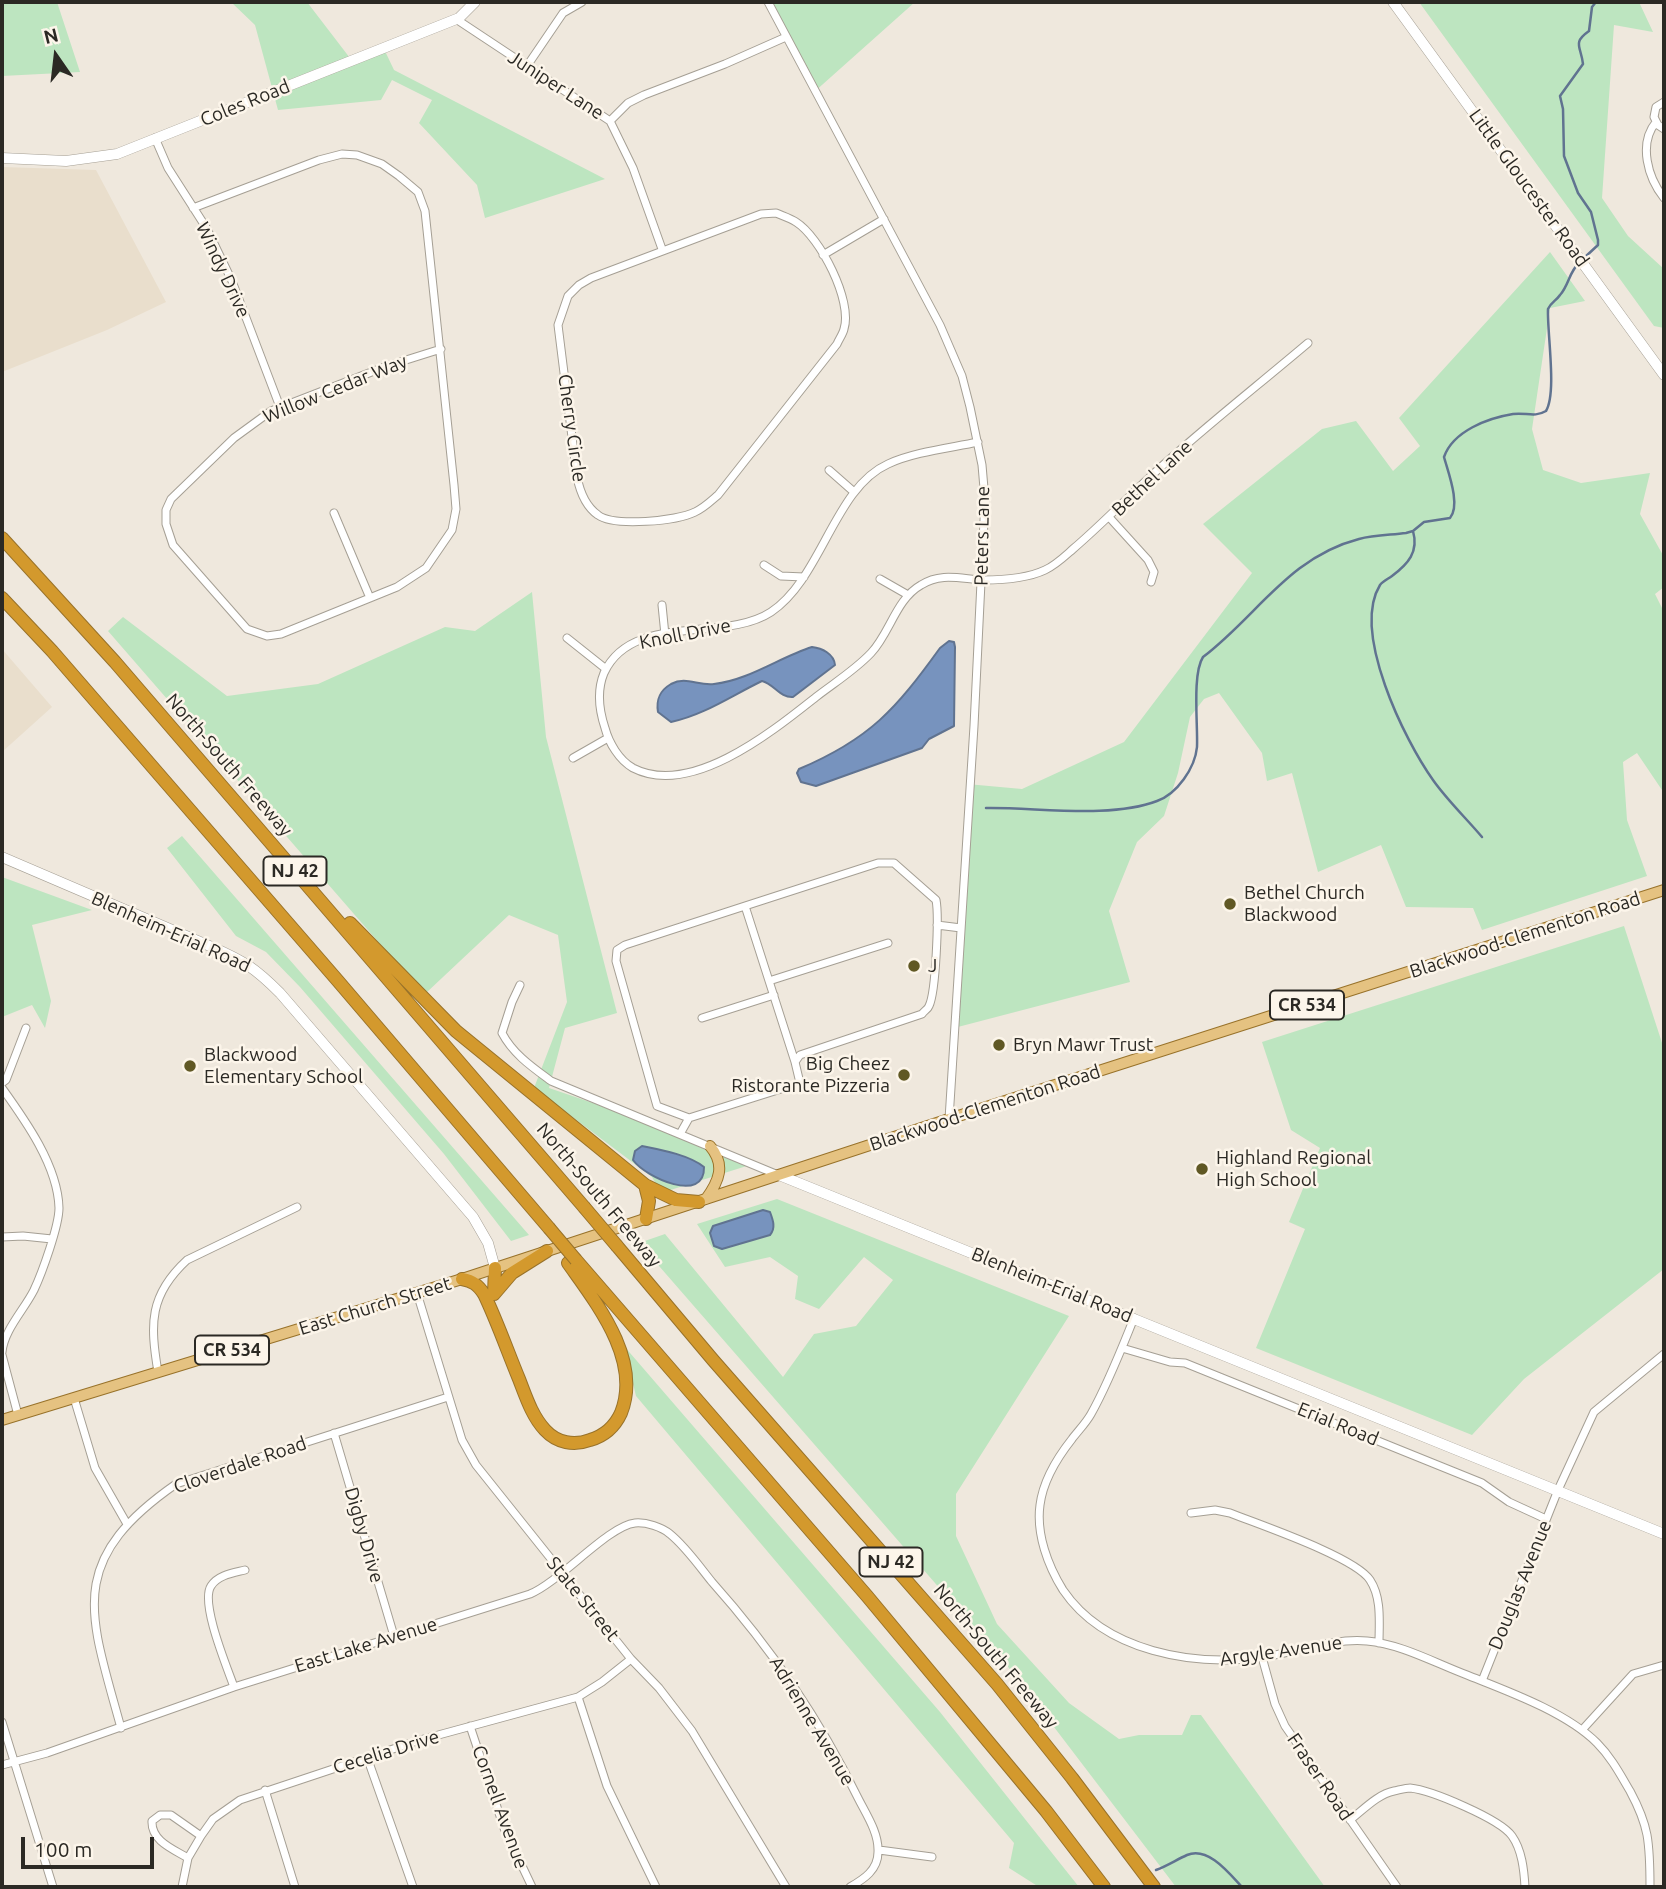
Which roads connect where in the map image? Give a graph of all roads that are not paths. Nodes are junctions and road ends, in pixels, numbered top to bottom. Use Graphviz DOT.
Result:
graph roads {
  1 [pos="475,2"];
  2 [pos="582,2"];
  3 [pos="768,2"];
  4 [pos="1393,2"];
  5 [pos="456,19"];
  6 [pos="786,37"];
  7 [pos="527,66"];
  8 [pos="1664,102"];
  9 [pos="610,121"];
  10 [pos="1656,122"];
  11 [pos="1664,129"];
  12 [pos="155,138"];
  13 [pos="2,158"];
  14 [pos="1664,198"];
  15 [pos="192,208"];
  16 [pos="884,219"];
  17 [pos="662,250"];
  18 [pos="823,255"];
  19 [pos="1308,343"];
  20 [pos="441,349"];
  21 [pos="1663,371"];
  22 [pos="280,407"];
  23 [pos="978,442"];
  24 [pos="829,470"];
  25 [pos="854,492"];
  26 [pos="334,513"];
  27 [pos="1109,517"];
  28 [pos="2,538"];
  29 [pos="764,565"];
  30 [pos="804,577"];
  31 [pos="880,579"];
  32 [pos="981,580"];
  33 [pos="1152,582"];
  34 [pos="908,595"];
  35 [pos="2,598"];
  36 [pos="370,598"];
  37 [pos="662,605"];
  38 [pos="665,635"];
  39 [pos="567,638"];
  40 [pos="606,669"];
  41 [pos="608,738"];
  42 [pos="573,758"];
  43 [pos="265,837"];
  44 [pos="2,857"];
  45 [pos="1664,890"];
  46 [pos="745,906"];
  47 [pos="937,925"];
  48 [pos="961,928"];
  49 [pos="888,943"];
  50 [pos="769,981"];
  51 [pos="520,985"];
  52 [pos="774,995"];
  53 [pos="702,1017"];
  54 [pos="26,1028"];
  55 [pos="795,1062"];
  56 [pos="2,1085"];
  57 [pos="657,1106"];
  58 [pos="689,1118"];
  59 [pos="949,1119"];
  60 [pos="650,1122"];
  61 [pos="680,1134"];
  62 [pos="710,1146"];
  63 [pos="779,1175"];
  64 [pos="645,1185"];
  65 [pos="702,1201"];
  66 [pos="297,1207"];
  67 [pos="646,1219"];
  68 [pos="2,1237"];
  69 [pos="586,1238"];
  70 [pos="52,1239"];
  71 [pos="547,1251"];
  72 [pos="572,1261"];
  73 [pos="495,1268"];
  74 [pos="462,1279"];
  75 [pos="417,1293"];
  76 [pos="494,1294"];
  77 [pos="494,1315"];
  78 [pos="1134,1318"];
  79 [pos="1122,1348"];
  80 [pos="2,1354"];
  81 [pos="1664,1354"];
  82 [pos="158,1373"];
  83 [pos="448,1397"];
  84 [pos="74,1398"];
  85 [pos="18,1415"];
  86 [pos="2,1420"];
  87 [pos="334,1433"];
  88 [pos="1558,1490"];
  89 [pos="1191,1513"];
  90 [pos="1546,1519"];
  91 [pos="127,1524"];
  92 [pos="1664,1534"];
  93 [pos="701,1568"];
  94 [pos="245,1570"];
  95 [pos="562,1574"];
  96 [pos="394,1636"];
  97 [pos="1379,1643"];
  98 [pos="1262,1657"];
  99 [pos="631,1659"];
  100 [pos="1664,1665"];
  101 [pos="1482,1681"];
  102 [pos="234,1687"];
  103 [pos="578,1697"];
  104 [pos="2,1722"];
  105 [pos="470,1726"];
  106 [pos="121,1728"];
  107 [pos="1583,1730"];
  108 [pos="368,1757"];
  109 [pos="14,1762"];
  110 [pos="2,1765"];
  111 [pos="265,1790"];
  112 [pos="1350,1820"];
  113 [pos="201,1836"];
  114 [pos="878,1850"];
  115 [pos="932,1857"];
  116 [pos="188,1858"];
  117 [pos="53,1887"];
  118 [pos="182,1887"];
  119 [pos="296,1887"];
  120 [pos="412,1887"];
  121 [pos="532,1887"];
  122 [pos="656,1887"];
  123 [pos="786,1887"];
  124 [pos="850,1887"];
  125 [pos="1104,1887"];
  126 [pos="1154,1887"];
  127 [pos="1397,1887"];
  128 [pos="1525,1887"];
  129 [pos="1650,1887"];
  1 -- 5 [label="main road, Coles Road"];
  2 -- 7 [label="street"];
  3 -- 6 [label="street, Peters Lane"];
  4 -- 21 [label="main road, Little Gloucester Road"];
  5 -- 7 [label="street, Juniper Lane"];
  5 -- 12 [label="main road, Coles Road"];
  6 -- 9 [label="street"];
  6 -- 16 [label="street, Peters Lane"];
  7 -- 9 [label="street, Juniper Lane"];
  8 -- 10 [label="street"];
  9 -- 17 [label="street, Juniper Lane"];
  10 -- 11 [label="street"];
  10 -- 14 [label="street"];
  12 -- 13 [label="main road, Coles Road"];
  12 -- 15 [label="street, Windy Drive"];
  15 -- 20 [label="street, Willow Cedar Way"];
  15 -- 22 [label="street, Windy Drive"];
  16 -- 18 [label="street"];
  16 -- 23 [label="street, Peters Lane"];
  17 -- 18 [label="street, Cherry Circle"];
  17 -- 18 [label="street, Cherry Circle"];
  19 -- 27 [label="street, Bethel Lane"];
  20 -- 22 [label="street, Willow Cedar Way"];
  20 -- 36 [label="street, Willow Cedar Way"];
  22 -- 36 [label="street, Willow Cedar Way"];
  23 -- 25 [label="street, Knoll Drive"];
  23 -- 32 [label="street, Peters Lane"];
  24 -- 25 [label="street"];
  25 -- 30 [label="street, Knoll Drive"];
  26 -- 36 [label="street"];
  27 -- 32 [label="street, Bethel Lane"];
  27 -- 33 [label="street"];
  28 -- 43 [label="highway, North-South Freeway / NJ 42"];
  29 -- 30 [label="street"];
  30 -- 38 [label="street, Knoll Drive"];
  31 -- 34 [label="street"];
  32 -- 34 [label="street"];
  32 -- 48 [label="street, Peters Lane"];
  34 -- 41 [label="street"];
  35 -- 72 [label="highway, NJ 42, bridge"];
  37 -- 38 [label="street"];
  38 -- 40 [label="street, Knoll Drive"];
  39 -- 40 [label="street"];
  40 -- 41 [label="street"];
  41 -- 42 [label="street"];
  43 -- 64 [label="highway"];
  43 -- 126 [label="highway, North-South Freeway / NJ 42, bridge"];
  44 -- 73 [label="main road, Blenheim-Erial Road"];
  45 -- 59 [label="main road, Blackwood-Clementon Road / CR 534"];
  46 -- 47 [label="street"];
  46 -- 50 [label="street"];
  46 -- 57 [label="street"];
  47 -- 48 [label="street"];
  47 -- 55 [label="street"];
  48 -- 59 [label="street, Peters Lane"];
  49 -- 50 [label="street"];
  50 -- 52 [label="street"];
  51 -- 60 [label="street, Blenheim-Erial Road"];
  52 -- 53 [label="street"];
  52 -- 55 [label="street"];
  54 -- 56 [label="street"];
  55 -- 58 [label="street"];
  56 -- 70 [label="street"];
  57 -- 58 [label="street"];
  57 -- 60 [label="street"];
  58 -- 61 [label="street"];
  59 -- 63 [label="main road, Blackwood-Clementon Road / CR 534"];
  60 -- 61 [label="street, Blenheim-Erial Road"];
  61 -- 62 [label="street, Blenheim-Erial Road"];
  62 -- 63 [label="street, Blenheim-Erial Road"];
  62 -- 65 [label="main road"];
  63 -- 65 [label="main road, Blackwood-Clementon Road / CR 534"];
  63 -- 78 [label="main road, Blenheim-Erial Road"];
  64 -- 65 [label="highway"];
  64 -- 67 [label="highway"];
  65 -- 67 [label="main road, Blackwood-Clementon Road / CR 534"];
  66 -- 82 [label="street"];
  67 -- 69 [label="main road, Blackwood-Clementon Road / CR 534"];
  68 -- 70 [label="street"];
  69 -- 71 [label="main road, East Church Street / CR 534"];
  70 -- 80 [label="street"];
  71 -- 73 [label="main road, East Church Street / CR 534"];
  71 -- 76 [label="highway"];
  72 -- 77 [label="highway"];
  72 -- 125 [label="highway, NJ 42"];
  73 -- 74 [label="main road, East Church Street / CR 534"];
  73 -- 76 [label="highway"];
  74 -- 75 [label="main road, East Church Street / CR 534"];
  74 -- 77 [label="highway"];
  75 -- 82 [label="main road, East Church Street / CR 534"];
  75 -- 83 [label="street, State Street"];
  76 -- 77 [label="highway"];
  78 -- 79 [label="street, Argyle Avenue"];
  78 -- 88 [label="main road, Blenheim-Erial Road"];
  79 -- 90 [label="street, Erial Road"];
  79 -- 98 [label="street, Argyle Avenue"];
  80 -- 85 [label="street"];
  81 -- 88 [label="street, Douglas Avenue"];
  82 -- 84 [label="main road, East Church Street / CR 534"];
  83 -- 87 [label="street, Cloverdale Road"];
  83 -- 95 [label="street, State Street"];
  84 -- 85 [label="main road, East Church Street / CR 534"];
  84 -- 91 [label="street"];
  85 -- 86 [label="main road, East Church Street / CR 534"];
  87 -- 91 [label="street, Cloverdale Road"];
  87 -- 96 [label="street, Digby Drive"];
  88 -- 90 [label="street, Douglas Avenue"];
  88 -- 92 [label="main road, Blenheim-Erial Road"];
  89 -- 97 [label="street"];
  90 -- 101 [label="street, Douglas Avenue"];
  91 -- 106 [label="street, Cloverdale Road"];
  93 -- 95 [label="street, East Lake Avenue"];
  93 -- 114 [label="street, Adrienne Avenue"];
  94 -- 102 [label="street"];
  95 -- 96 [label="street, East Lake Avenue"];
  95 -- 99 [label="street, State Street"];
  96 -- 102 [label="street, East Lake Avenue"];
  97 -- 98 [label="street, Argyle Avenue"];
  97 -- 101 [label="street, Argyle Avenue"];
  98 -- 112 [label="street, Fraser Road"];
  99 -- 103 [label="street, Cecelia Drive"];
  99 -- 123 [label="street, State Street"];
  100 -- 107 [label="street"];
  101 -- 107 [label="street, Argyle Avenue"];
  102 -- 106 [label="street, East Lake Avenue"];
  103 -- 105 [label="street, Cecelia Drive"];
  103 -- 122 [label="street"];
  104 -- 109 [label="street"];
  105 -- 108 [label="street, Cecelia Drive"];
  105 -- 121 [label="street, Cornell Avenue"];
  106 -- 109 [label="street, East Lake Avenue"];
  107 -- 129 [label="street, Argyle Avenue"];
  108 -- 111 [label="street, Cecelia Drive"];
  108 -- 120 [label="street"];
  109 -- 110 [label="street, East Lake Avenue"];
  109 -- 117 [label="street"];
  111 -- 113 [label="street, Cecelia Drive"];
  111 -- 119 [label="street"];
  112 -- 127 [label="street, Fraser Road"];
  112 -- 128 [label="street"];
  113 -- 116 [label="street, Cecelia Drive"];
  113 -- 116 [label="street"];
  114 -- 115 [label="street"];
  114 -- 124 [label="street"];
  116 -- 118 [label="street, Cecelia Drive"];
}
